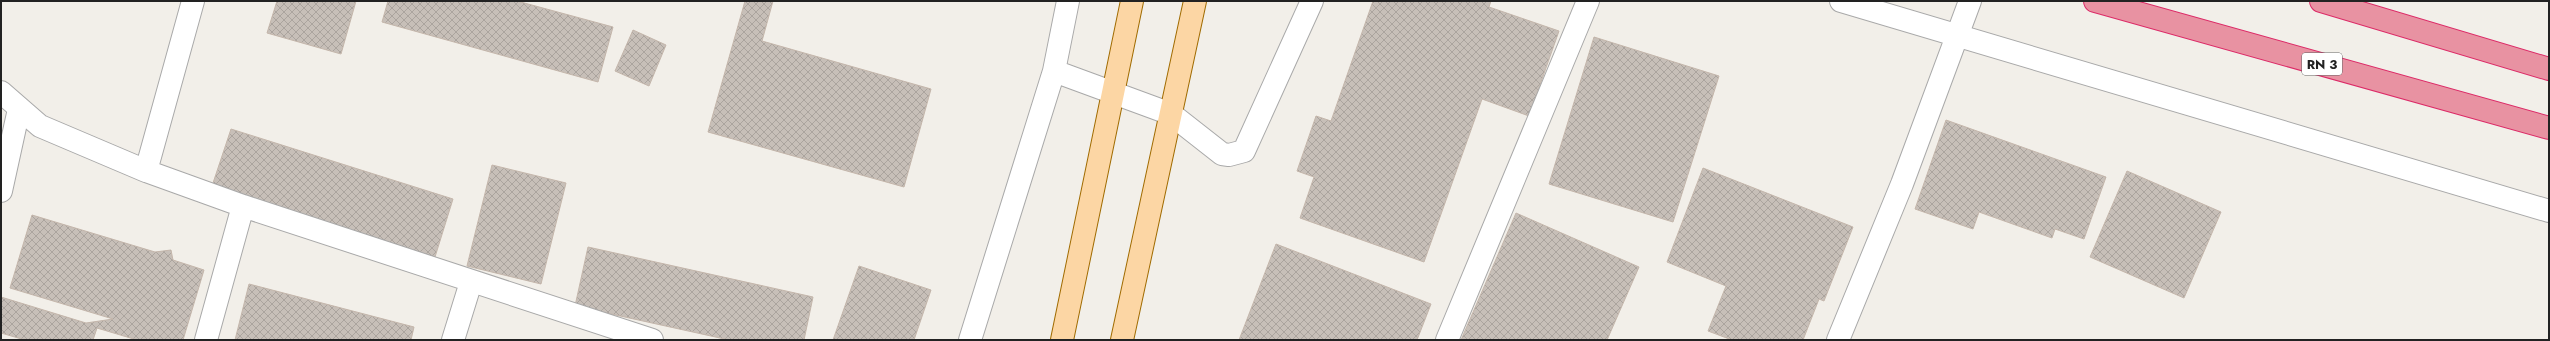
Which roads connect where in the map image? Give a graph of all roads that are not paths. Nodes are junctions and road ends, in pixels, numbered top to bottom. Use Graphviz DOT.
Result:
graph roads {
  1 [pos="193,1"];
  2 [pos="1068,1"];
  3 [pos="1132,1"];
  4 [pos="1195,1"];
  5 [pos="1312,1"];
  6 [pos="1588,1"];
  7 [pos="1841,1"];
  8 [pos="1970,1"];
  9 [pos="2095,1"];
  10 [pos="2321,1"];
  11 [pos="1957,36"];
  12 [pos="2549,69"];
  13 [pos="1054,71"];
  14 [pos="1,92"];
  15 [pos="1112,94"];
  16 [pos="19,109"];
  17 [pos="1171,114"];
  18 [pos="2549,128"];
  19 [pos="5,156"];
  20 [pos="146,171"];
  21 [pos="1,191"];
  22 [pos="243,206"];
  23 [pos="2549,211"];
  24 [pos="471,282"];
  25 [pos="206,340"];
  26 [pos="453,340"];
  27 [pos="652,340"];
  28 [pos="970,340"];
  29 [pos="1062,340"];
  30 [pos="1122,340"];
  31 [pos="1447,340"];
  32 [pos="1838,340"];
  1 -- 20 [label="street"];
  2 -- 13 [label="street"];
  3 -- 15 [label="main road"];
  4 -- 17 [label="main road"];
  5 -- 17 [label="street"];
  6 -- 31 [label="street"];
  7 -- 11 [label="street"];
  8 -- 11 [label="street"];
  9 -- 18 [label="highway, RN 3"];
  10 -- 12 [label="highway"];
  11 -- 23 [label="street"];
  11 -- 32 [label="street"];
  13 -- 15 [label="street"];
  13 -- 28 [label="street"];
  14 -- 16 [label="street"];
  15 -- 17 [label="street"];
  15 -- 29 [label="main road"];
  16 -- 19 [label="street"];
  16 -- 20 [label="street"];
  17 -- 30 [label="main road"];
  19 -- 21 [label="street"];
  20 -- 22 [label="street"];
  22 -- 24 [label="street"];
  22 -- 25 [label="street"];
  24 -- 26 [label="street"];
  24 -- 27 [label="street"];
}
